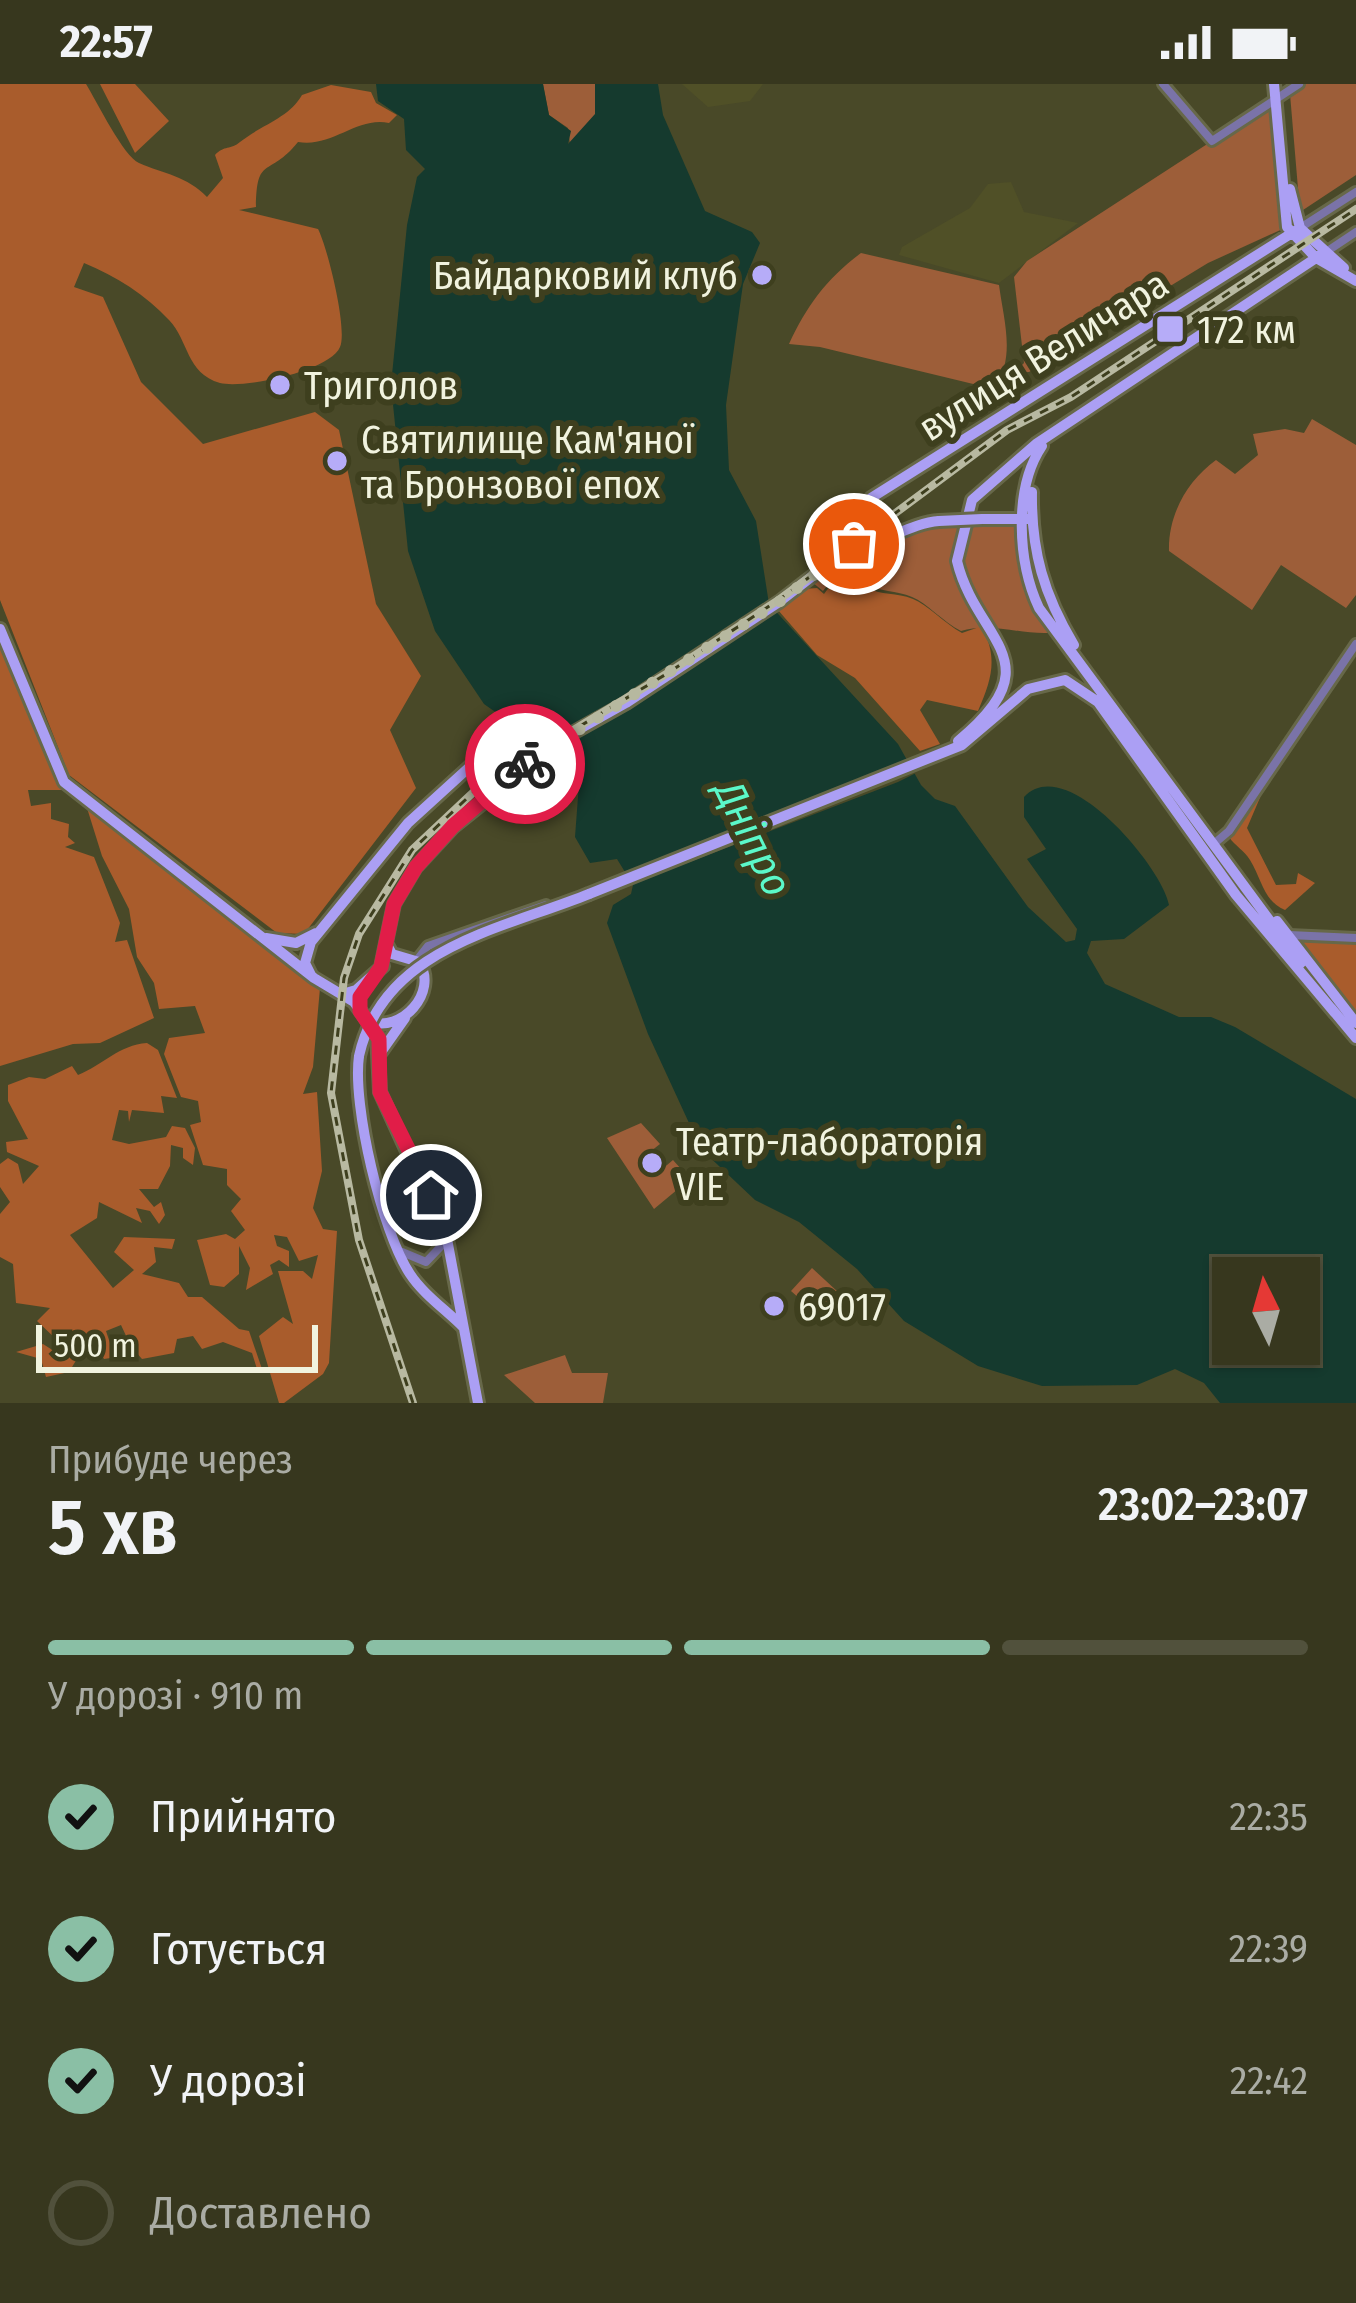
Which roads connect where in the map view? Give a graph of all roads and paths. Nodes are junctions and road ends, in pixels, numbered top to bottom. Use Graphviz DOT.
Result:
graph roads {
  1 [pos="1163,84"];
  2 [pos="1299,84"];
  3 [pos="1278,91"];
  4 [pos="1356,191"];
  5 [pos="1296,231"];
  6 [pos="1356,232"];
  7 [pos="1321,255"];
  8 [pos="1335,266"];
  9 [pos="1295,272"];
  10 [pos="1356,279"];
  11 [pos="1061,425"];
  12 [pos="1026,522"];
  13 [pos="852,545"];
  14 [pos="0,629"];
  15 [pos="1356,644"];
  16 [pos="941,755"];
  17 [pos="526,757"];
  18 [pos="1216,842"];
  19 [pos="589,894"];
  20 [pos="252,931"];
  21 [pos="318,932"];
  22 [pos="1284,936"];
  23 [pos="1356,938"];
  24 [pos="386,941"];
  25 [pos="403,956"];
  26 [pos="417,960"];
  27 [pos="381,967"];
  28 [pos="314,978"];
  29 [pos="368,980"];
  30 [pos="342,994"];
  31 [pos="415,1006"];
  32 [pos="1335,1013"];
  33 [pos="363,1015"];
  34 [pos="1356,1022"];
  35 [pos="1356,1038"];
  36 [pos="379,1056"];
  37 [pos="447,1239"];
  38 [pos="395,1241"];
  39 [pos="465,1329"];
  40 [pos="478,1403"];
  1 -- 3 [label="street"];
  2 -- 3 [label="street"];
  3 -- 5 [label="main road"];
  4 -- 5 [label="street, вулиця Величара"];
  5 -- 7 [label="main road"];
  5 -- 13 [label="main road, вулиця Величара"];
  6 -- 7 [label="street, вулиця Величара"];
  7 -- 8 [label="main road"];
  7 -- 9 [label="main road, вулиця Величара"];
  8 -- 9 [label="main road"];
  8 -- 10 [label="main road"];
  9 -- 11 [label="main road, вулиця Величара"];
  11 -- 12 [label="main road"];
  11 -- 16 [label="main road"];
  12 -- 13 [label="main road, bridge"];
  12 -- 18 [label="main road"];
  13 -- 17 [label="main road"];
  14 -- 20 [label="main road"];
  15 -- 18 [label="street"];
  16 -- 19 [label="main road"];
  16 -- 32 [label="main road"];
  17 -- 21 [label="main road"];
  17 -- 24 [label="main road"];
  18 -- 22 [label="main road"];
  19 -- 26 [label="street, bridge"];
  19 -- 38 [label="main road, bridge"];
  20 -- 21 [label="main road"];
  20 -- 28 [label="main road"];
  21 -- 28 [label="main road"];
  22 -- 23 [label="street"];
  22 -- 32 [label="main road"];
  22 -- 34 [label="main road"];
  24 -- 25 [label="main road"];
  24 -- 27 [label="main road"];
  25 -- 26 [label="main road"];
  25 -- 27 [label="main road"];
  26 -- 31 [label="main road"];
  27 -- 29 [label="main road"];
  28 -- 30 [label="main road"];
  29 -- 30 [label="main road"];
  29 -- 33 [label="main road"];
  30 -- 33 [label="main road"];
  31 -- 33 [label="main road"];
  31 -- 36 [label="main road"];
  32 -- 35 [label="main road"];
  33 -- 36 [label="main road"];
  36 -- 37 [label="main road"];
  37 -- 38 [label="street"];
  37 -- 39 [label="main road"];
  38 -- 39 [label="main road"];
  39 -- 40 [label="main road"];
}
